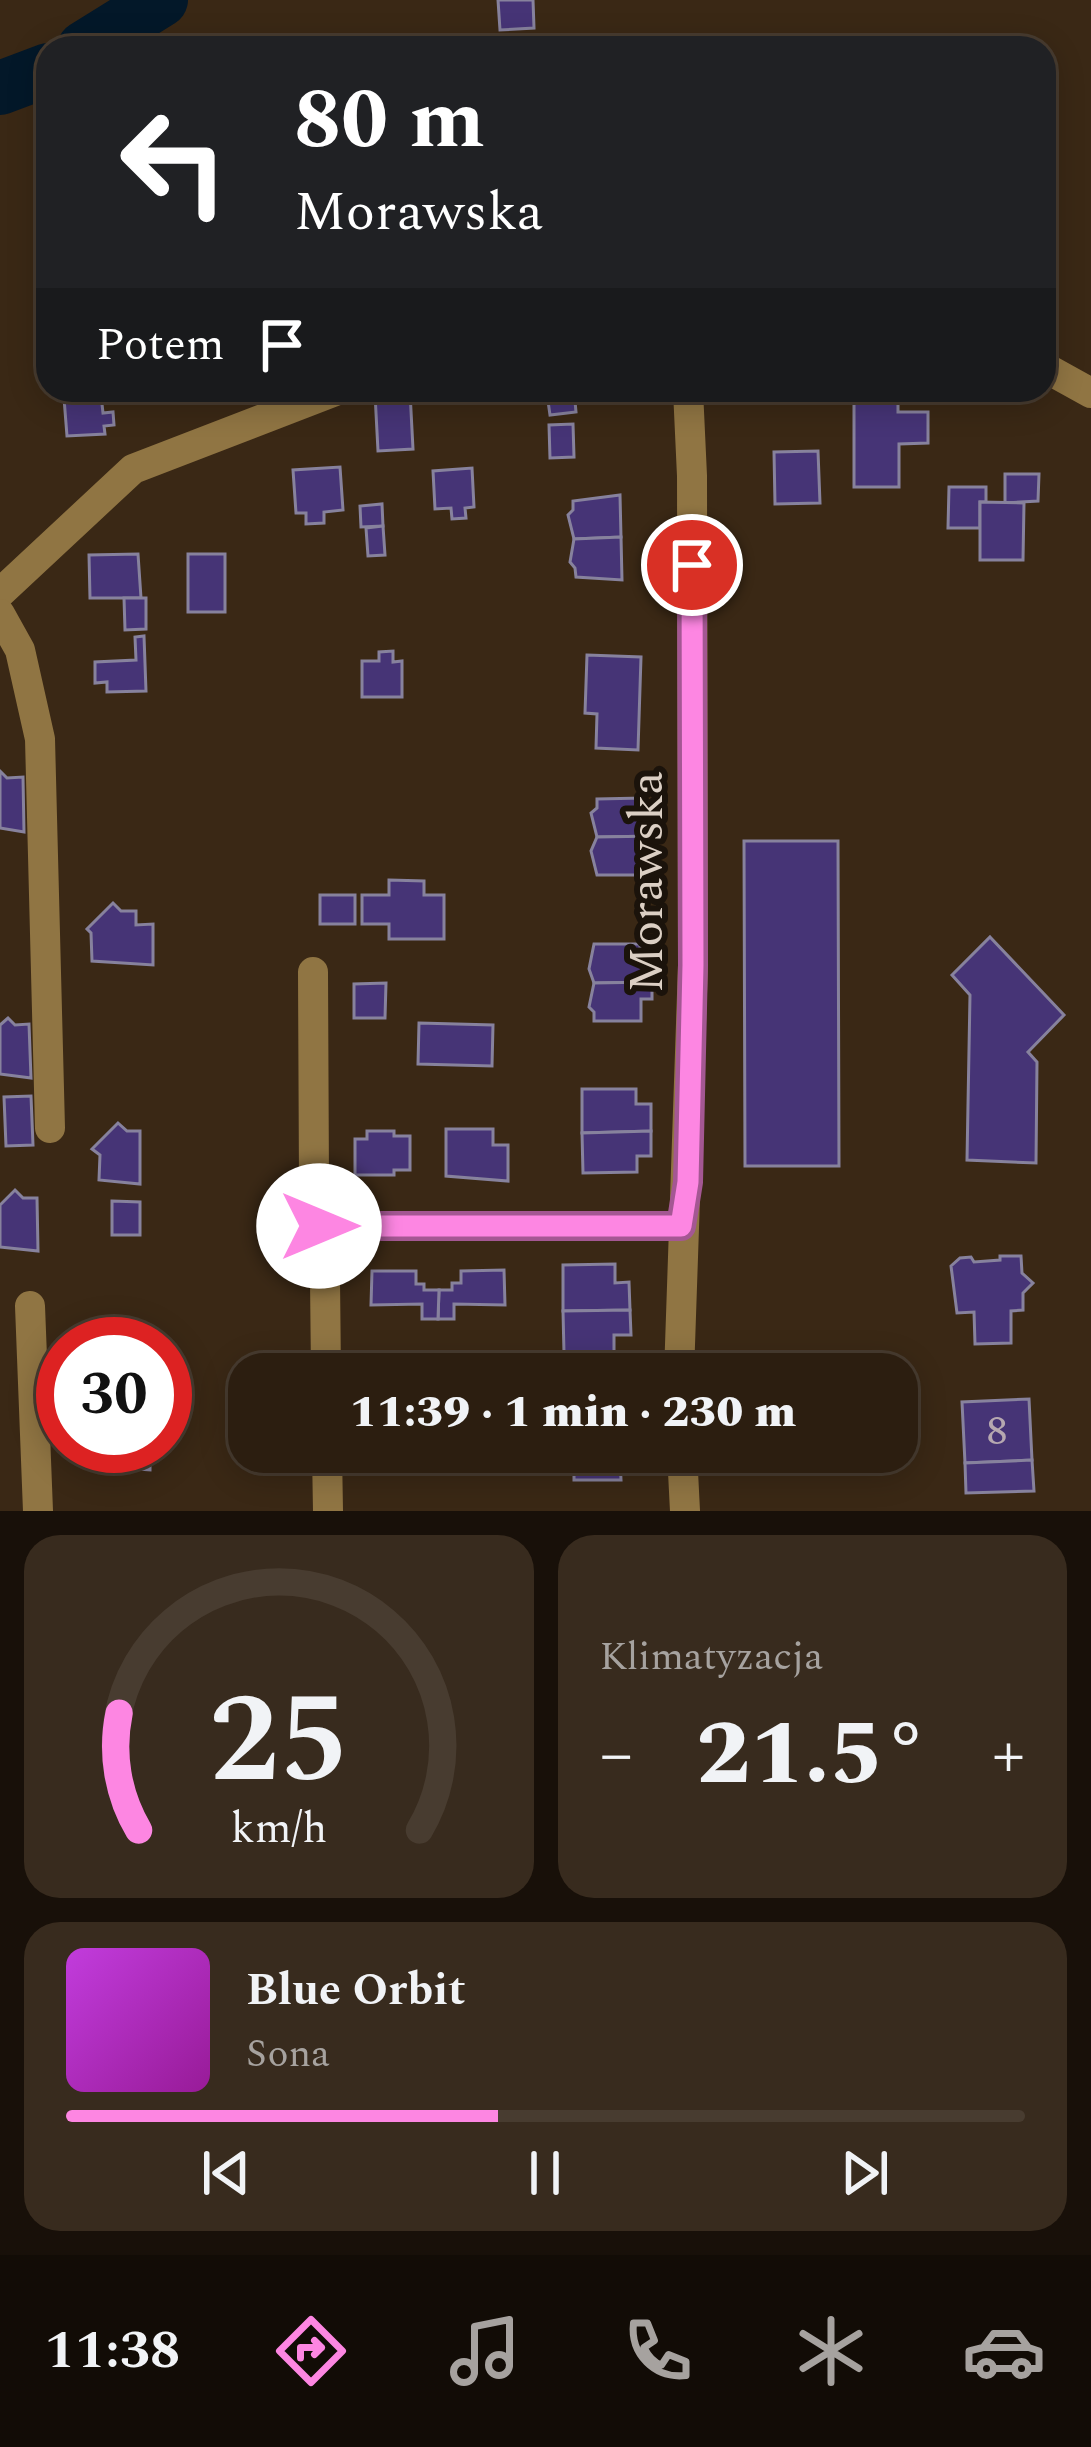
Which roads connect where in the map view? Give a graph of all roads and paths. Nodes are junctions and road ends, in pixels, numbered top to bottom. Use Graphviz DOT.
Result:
graph roads {
  1 [pos="1056,374"];
  2 [pos="1091,393"];
  3 [pos="307,402"];
  4 [pos="689,402"];
  5 [pos="0,593"];
  6 [pos="0,614"];
  7 [pos="313,972"];
  8 [pos="50,1127"];
  9 [pos="319,1226"];
  10 [pos="681,1226"];
  11 [pos="30,1306"];
  12 [pos="326,1353"];
  13 [pos="679,1353"];
  14 [pos="327,1473"];
  15 [pos="683,1473"];
  16 [pos="38,1511"];
  17 [pos="328,1511"];
  18 [pos="685,1511"];
  1 -- 2 [label="street"];
  3 -- 5 [label="street"];
  4 -- 10 [label="street, Morawska"];
  6 -- 8 [label="street"];
  7 -- 9 [label="street"];
  9 -- 10 [label="street"];
  9 -- 12 [label="street"];
  10 -- 13 [label="street, Morawska"];
  11 -- 16 [label="street"];
  14 -- 17 [label="street"];
  15 -- 18 [label="street"];
}
